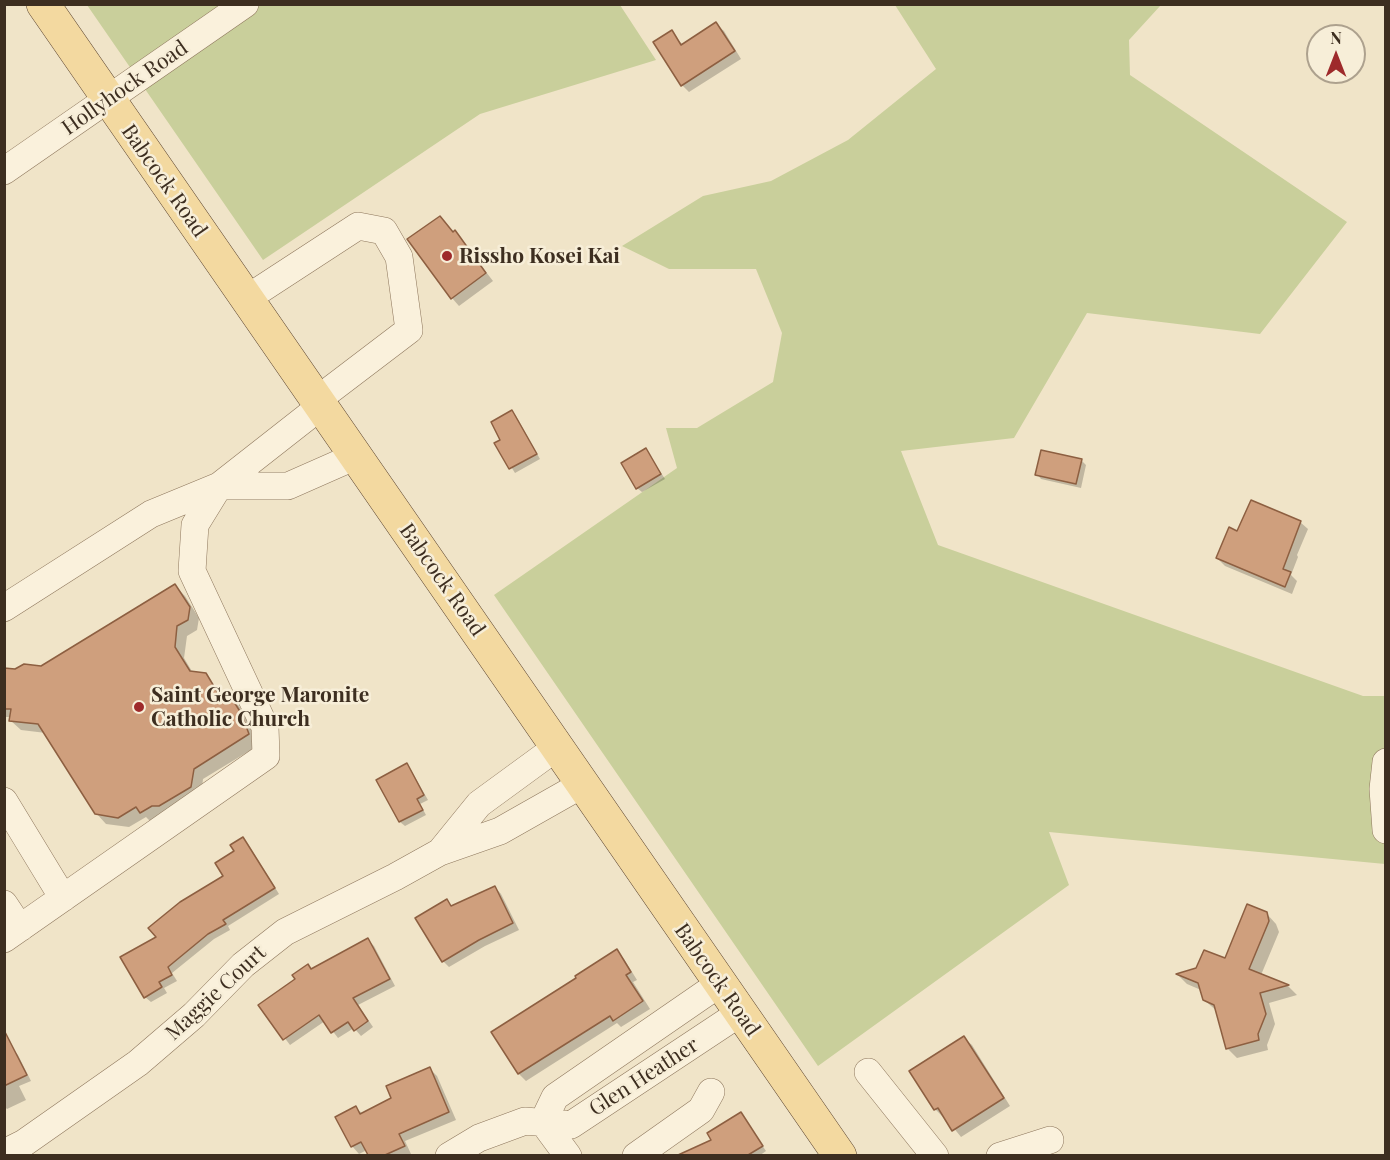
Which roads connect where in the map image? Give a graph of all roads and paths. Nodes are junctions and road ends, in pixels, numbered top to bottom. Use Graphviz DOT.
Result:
graph roads {
  1 [pos="43,4"];
  2 [pos="245,4"];
  3 [pos="108,99"];
  4 [pos="4,171"];
  5 [pos="246,299"];
  6 [pos="319,403"];
  7 [pos="356,456"];
  8 [pos="219,486"];
  9 [pos="4,608"];
  10 [pos="557,747"];
  11 [pos="1386,762"];
  12 [pos="583,784"];
  13 [pos="4,801"];
  14 [pos="1386,830"];
  15 [pos="440,852"];
  16 [pos="63,898"];
  17 [pos="4,904"];
  18 [pos="12,934"];
  19 [pos="719,984"];
  20 [pos="740,1013"];
  21 [pos="868,1072"];
  22 [pos="711,1092"];
  23 [pos="543,1122"];
  24 [pos="1050,1140"];
  25 [pos="4,1153"];
  26 [pos="449,1155"];
  27 [pos="568,1155"];
  28 [pos="636,1155"];
  29 [pos="840,1155"];
  30 [pos="935,1155"];
  31 [pos="1000,1155"];
  1 -- 3 [label="main road, Babcock Road"];
  2 -- 3 [label="street, Hollyhock Road"];
  3 -- 4 [label="street, Hollyhock Road"];
  3 -- 5 [label="main road, Babcock Road"];
  5 -- 6 [label="main road, Babcock Road"];
  5 -- 6 [label="street"];
  6 -- 7 [label="main road, Babcock Road"];
  6 -- 8 [label="street"];
  7 -- 8 [label="street"];
  7 -- 10 [label="main road, Babcock Road"];
  8 -- 9 [label="street"];
  8 -- 16 [label="street"];
  10 -- 12 [label="main road, Babcock Road"];
  10 -- 15 [label="street, Maggie Court"];
  11 -- 14 [label="street"];
  12 -- 15 [label="street, Maggie Court"];
  12 -- 19 [label="main road, Babcock Road"];
  13 -- 16 [label="street"];
  15 -- 25 [label="street, Maggie Court"];
  16 -- 18 [label="street"];
  17 -- 18 [label="street"];
  19 -- 20 [label="main road, Babcock Road"];
  19 -- 23 [label="street, Glen Heather"];
  20 -- 23 [label="street, Glen Heather"];
  20 -- 29 [label="main road, Babcock Road"];
  21 -- 30 [label="street"];
  22 -- 28 [label="street"];
  23 -- 26 [label="street, Glen Heather"];
  23 -- 27 [label="street"];
  24 -- 31 [label="street"];
}
